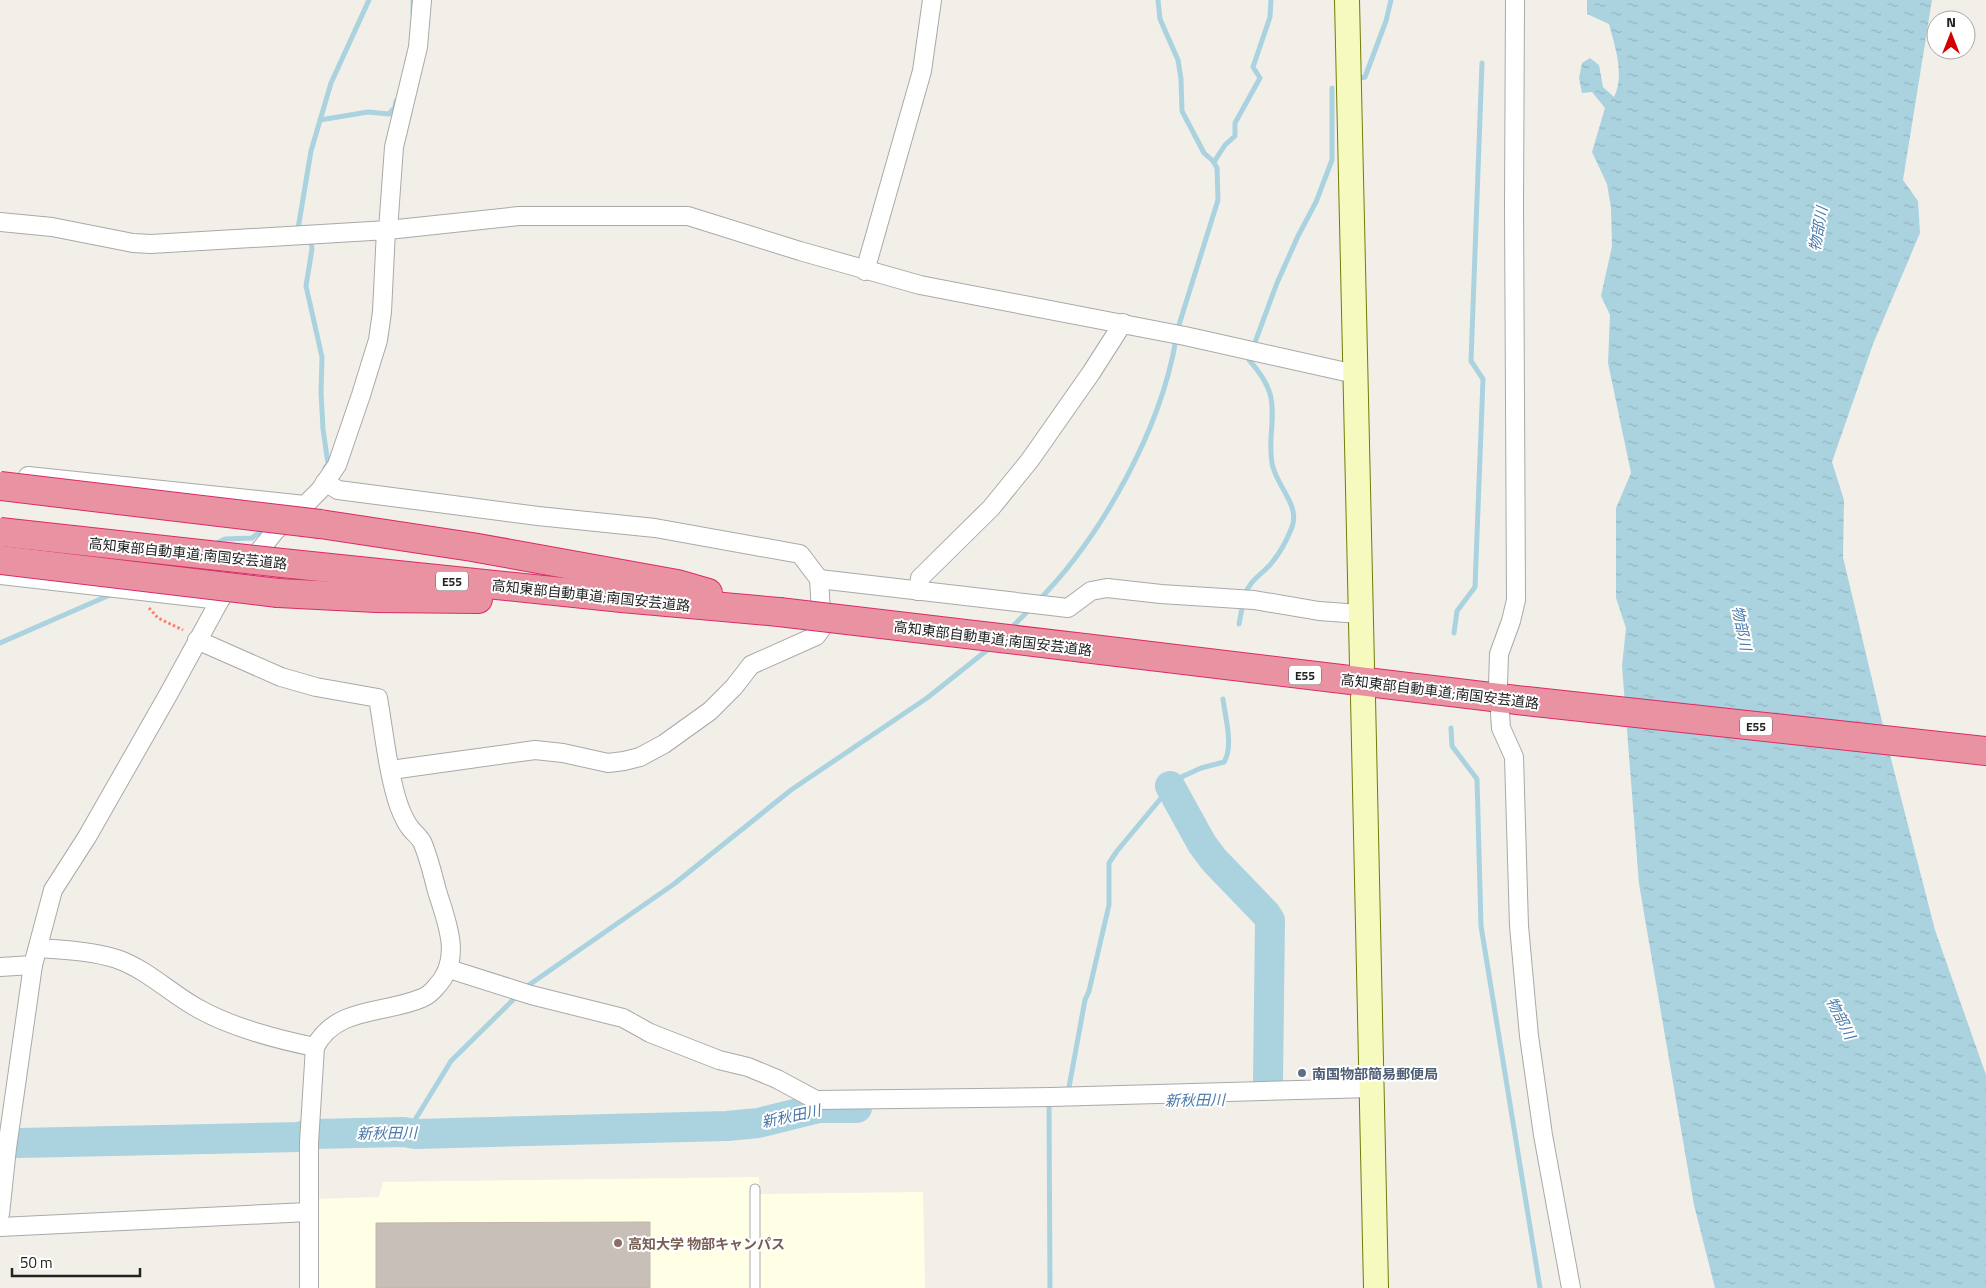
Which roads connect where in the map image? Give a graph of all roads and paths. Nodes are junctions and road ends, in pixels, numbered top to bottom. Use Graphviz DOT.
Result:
graph roads {
  1 [pos="422,0"];
  2 [pos="932,0"];
  3 [pos="1346,0"];
  4 [pos="1515,0"];
  5 [pos="0,222"];
  6 [pos="387,230"];
  7 [pos="865,271"];
  8 [pos="1123,323"];
  9 [pos="1355,374"];
  10 [pos="0,473"];
  11 [pos="325,482"];
  12 [pos="0,486"];
  13 [pos="312,514"];
  14 [pos="0,532"];
  15 [pos="0,560"];
  16 [pos="0,576"];
  17 [pos="819,579"];
  18 [pos="918,590"];
  19 [pos="138,591"];
  20 [pos="622,598"];
  21 [pos="220,600"];
  22 [pos="779,612"];
  23 [pos="1360,614"];
  24 [pos="198,639"];
  25 [pos="1362,666"];
  26 [pos="1498,685"];
  27 [pos="1363,698"];
  28 [pos="1500,713"];
  29 [pos="1986,752"];
  30 [pos="391,770"];
  31 [pos="38,948"];
  32 [pos="33,966"];
  33 [pos="0,967"];
  34 [pos="449,969"];
  35 [pos="315,1047"];
  36 [pos="1372,1088"];
  37 [pos="755,1189"];
  38 [pos="308,1212"];
  39 [pos="0,1214"];
  40 [pos="0,1227"];
  41 [pos="309,1288"];
  42 [pos="755,1288"];
  43 [pos="1376,1288"];
  44 [pos="1571,1288"];
  1 -- 6 [label="street"];
  2 -- 7 [label="street"];
  3 -- 9 [label="street"];
  4 -- 26 [label="street"];
  5 -- 6 [label="street"];
  6 -- 7 [label="street"];
  6 -- 11 [label="street"];
  7 -- 8 [label="street"];
  8 -- 9 [label="street"];
  8 -- 18 [label="street"];
  9 -- 23 [label="street"];
  10 -- 13 [label="street"];
  11 -- 13 [label="street"];
  11 -- 17 [label="street"];
  12 -- 13 [label="highway, bridge"];
  13 -- 21 [label="street"];
  13 -- 22 [label="highway"];
  14 -- 20 [label="highway, 高知東部自動車道;南国安芸道路 / E55, bridge"];
  15 -- 20 [label="highway, bridge"];
  16 -- 19 [label="street"];
  17 -- 18 [label="street"];
  17 -- 30 [label="street"];
  18 -- 23 [label="street"];
  19 -- 21 [label="street"];
  19 -- 24 [label="path"];
  20 -- 22 [label="highway, 高知東部自動車道;南国安芸道路 / E55"];
  21 -- 24 [label="street"];
  22 -- 29 [label="highway, 高知東部自動車道;南国安芸道路 / E55, bridge"];
  23 -- 25 [label="street"];
  24 -- 30 [label="street"];
  24 -- 31 [label="street"];
  27 -- 36 [label="street"];
  28 -- 44 [label="street"];
  30 -- 34 [label="street"];
  31 -- 32 [label="street"];
  31 -- 35 [label="street"];
  32 -- 33 [label="street"];
  32 -- 39 [label="street"];
  34 -- 35 [label="street"];
  34 -- 36 [label="street"];
  35 -- 38 [label="street"];
  36 -- 43 [label="street"];
  37 -- 42 [label="lane"];
  38 -- 40 [label="street"];
  38 -- 41 [label="street"];
}
